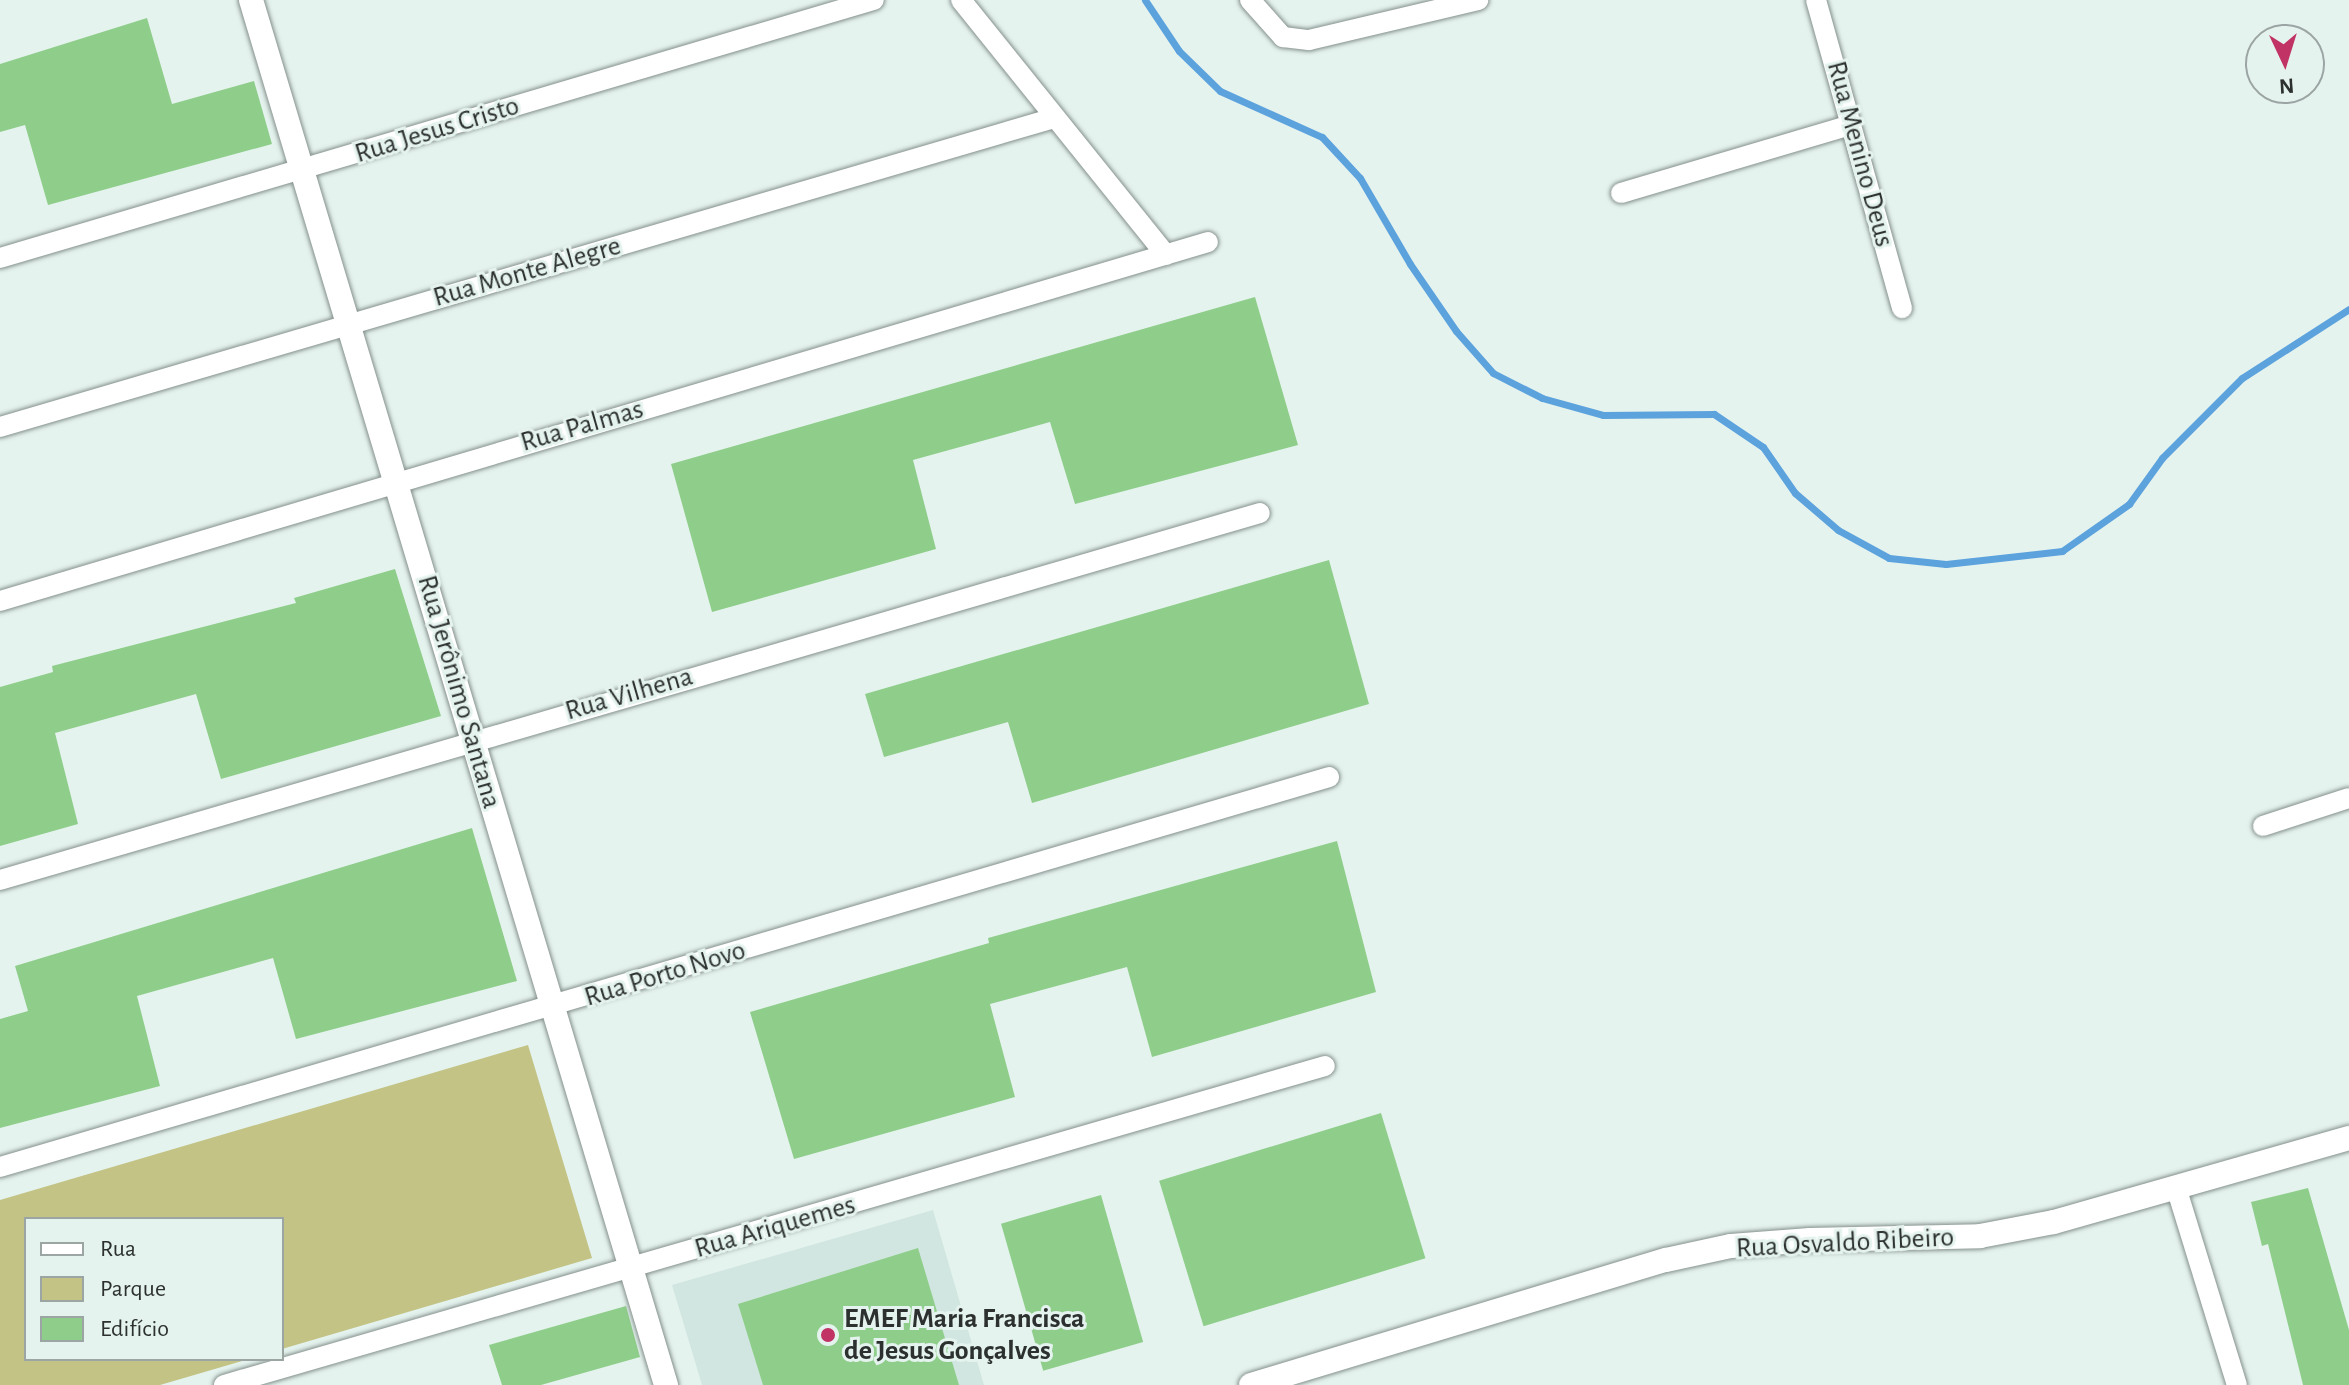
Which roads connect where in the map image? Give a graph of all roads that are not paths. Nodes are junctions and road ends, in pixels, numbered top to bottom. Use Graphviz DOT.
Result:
graph roads {
  1 [pos="251,0"];
  2 [pos="874,0"];
  3 [pos="961,0"];
  4 [pos="1250,0"];
  5 [pos="1478,0"];
  6 [pos="1816,0"];
  7 [pos="1054,118"];
  8 [pos="1851,125"];
  9 [pos="303,169"];
  10 [pos="1621,193"];
  11 [pos="1208,242"];
  12 [pos="1166,255"];
  13 [pos="0,258"];
  14 [pos="1902,308"];
  15 [pos="352,323"];
  16 [pos="0,427"];
  17 [pos="396,481"];
  18 [pos="1260,513"];
  19 [pos="0,601"];
  20 [pos="472,739"];
  21 [pos="1329,777"];
  22 [pos="2349,798"];
  23 [pos="2263,826"];
  24 [pos="0,880"];
  25 [pos="552,1007"];
  26 [pos="1325,1066"];
  27 [pos="2349,1138"];
  28 [pos="0,1167"];
  29 [pos="2176,1187"];
  30 [pos="630,1269"];
  31 [pos="224,1385"];
  32 [pos="666,1385"];
  33 [pos="1251,1385"];
  34 [pos="2237,1385"];
  1 -- 9 [label="street, Rua Jerônimo Santana"];
  2 -- 9 [label="street, Rua Jesus Cristo"];
  3 -- 7 [label="street"];
  4 -- 5 [label="street"];
  6 -- 8 [label="street, Rua Menino Deus"];
  7 -- 12 [label="street"];
  7 -- 15 [label="street, Rua Monte Alegre"];
  8 -- 10 [label="street"];
  8 -- 14 [label="street, Rua Menino Deus"];
  9 -- 13 [label="street, Rua Jesus Cristo"];
  9 -- 15 [label="street, Rua Jerônimo Santana"];
  11 -- 12 [label="street, Rua Palmas"];
  12 -- 17 [label="street, Rua Palmas"];
  15 -- 16 [label="street, Rua Monte Alegre"];
  15 -- 17 [label="street, Rua Jerônimo Santana"];
  17 -- 19 [label="street, Rua Palmas"];
  17 -- 20 [label="street, Rua Jerônimo Santana"];
  18 -- 20 [label="street, Rua Vilhena"];
  20 -- 24 [label="street, Rua Vilhena"];
  20 -- 25 [label="street, Rua Jerônimo Santana"];
  21 -- 25 [label="street, Rua Porto Novo"];
  22 -- 23 [label="street"];
  25 -- 28 [label="street, Rua Porto Novo"];
  25 -- 30 [label="street, Rua Jerônimo Santana"];
  26 -- 30 [label="street, Rua Ariquemes"];
  27 -- 29 [label="street, Rua Osvaldo Ribeiro"];
  29 -- 33 [label="street, Rua Osvaldo Ribeiro"];
  29 -- 34 [label="street"];
  30 -- 31 [label="street, Rua Ariquemes"];
  30 -- 32 [label="street, Rua Jerônimo Santana"];
}
